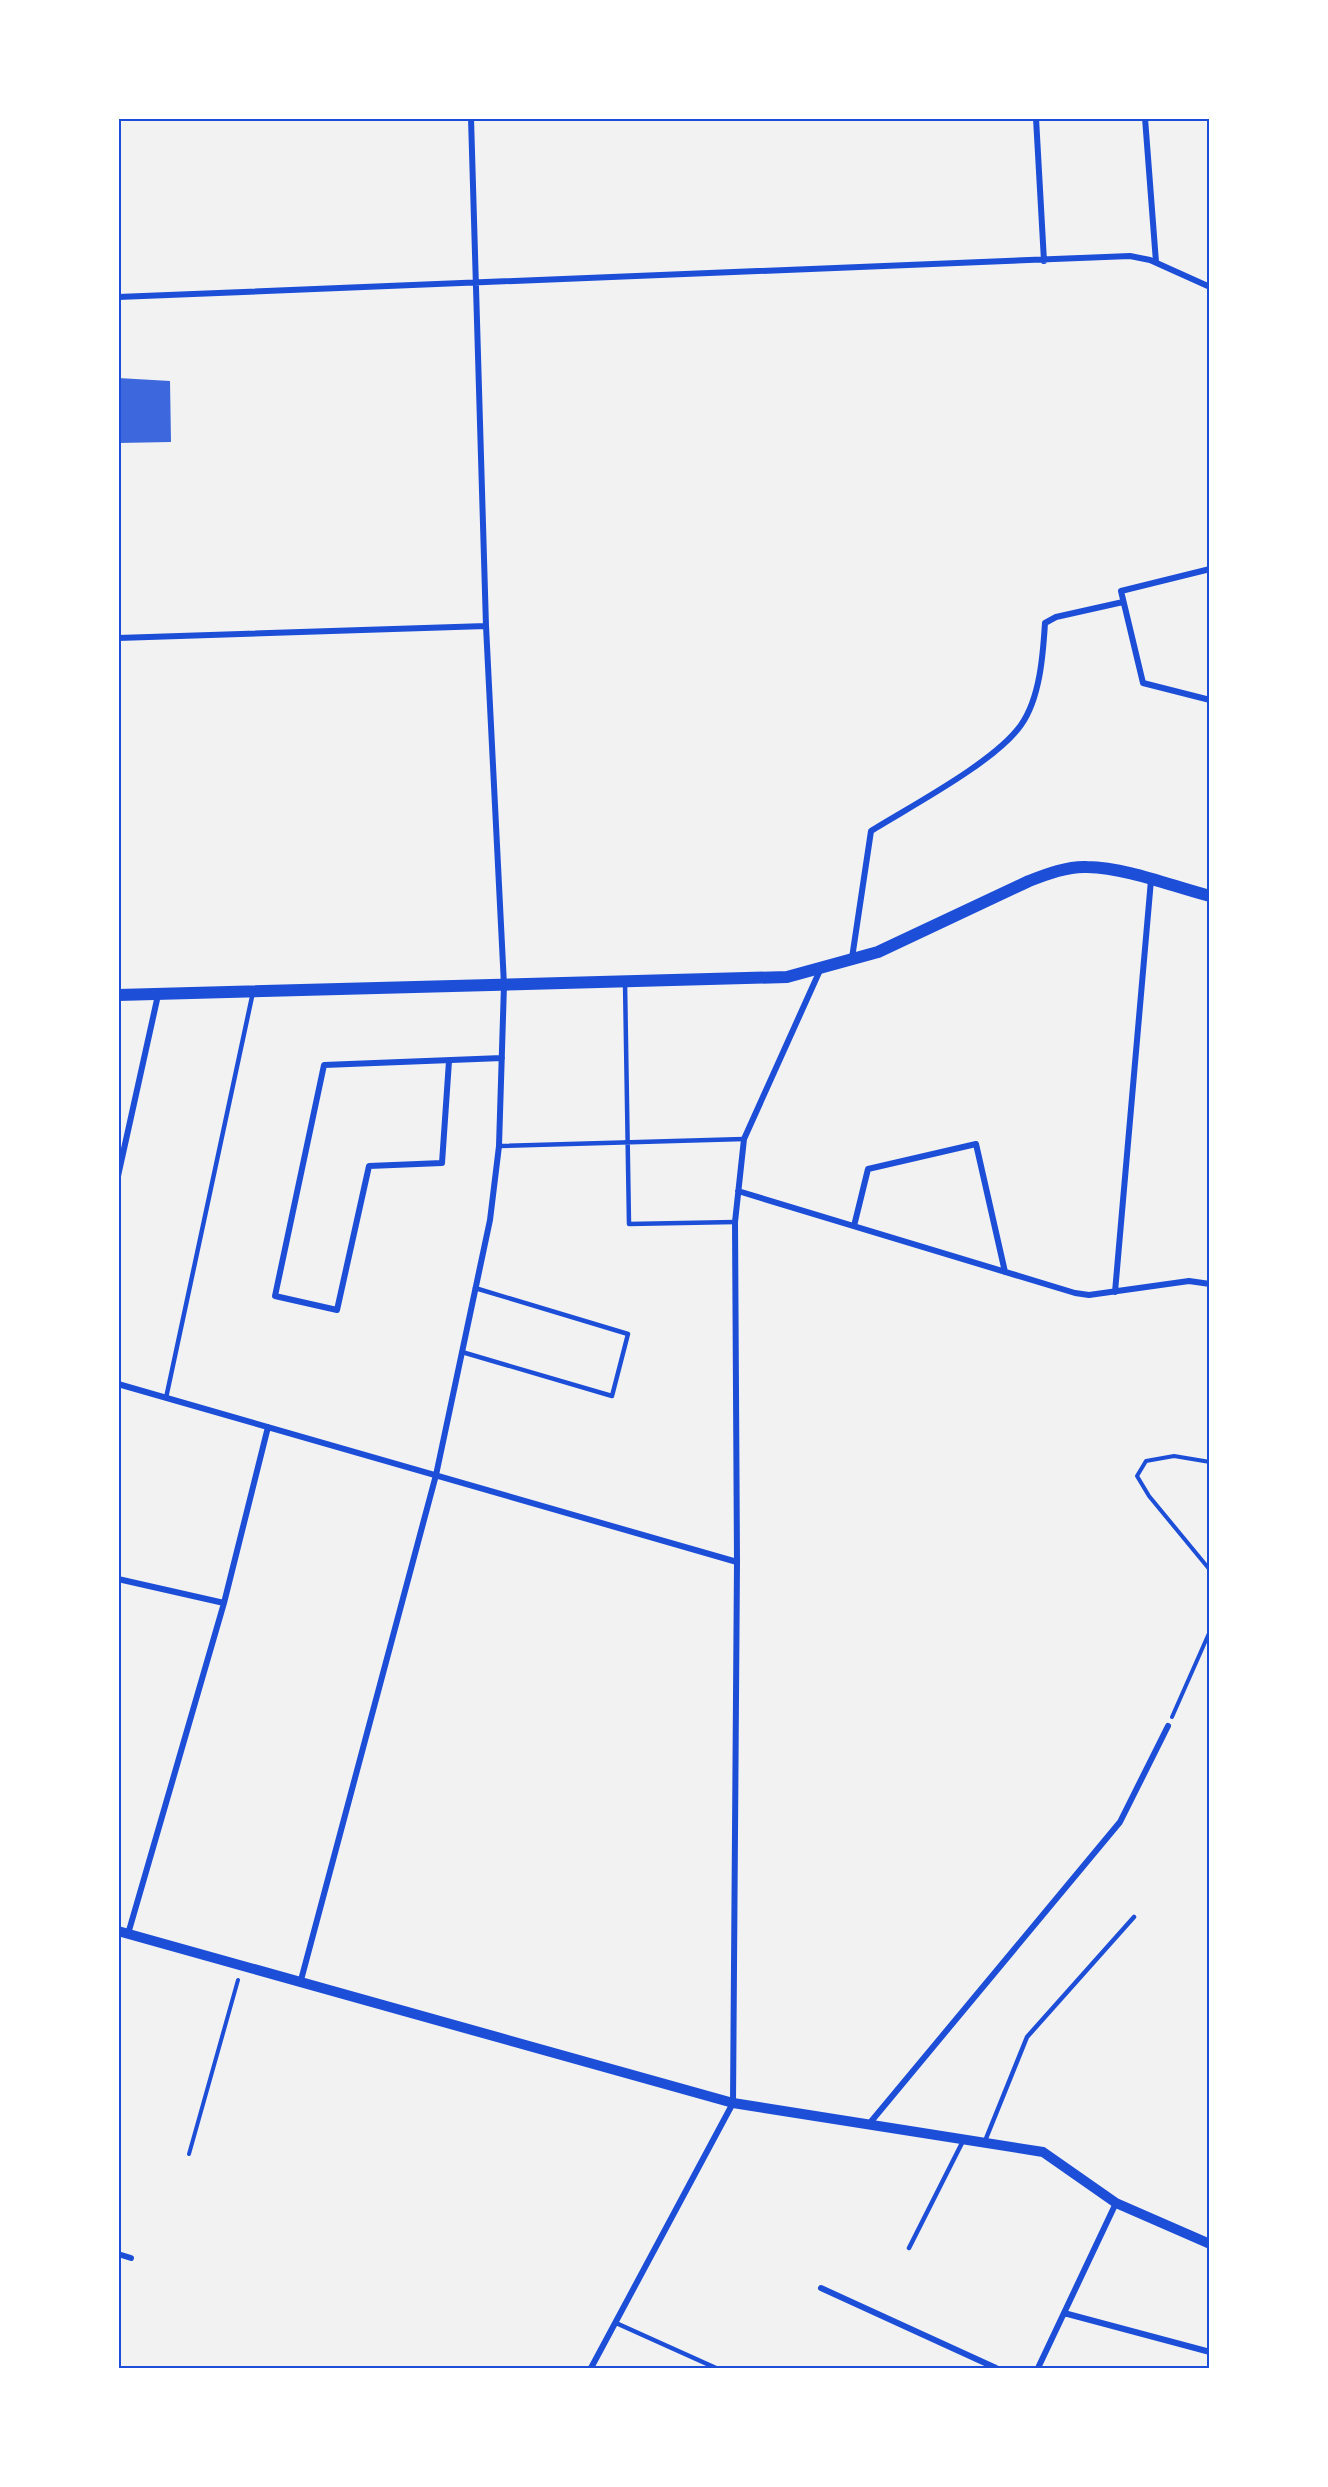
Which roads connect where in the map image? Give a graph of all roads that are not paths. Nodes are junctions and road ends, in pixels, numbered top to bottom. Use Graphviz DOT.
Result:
graph roads {
  1 [pos="471,118"];
  2 [pos="1036,118"];
  3 [pos="1145,118"];
  4 [pos="1044,261"];
  5 [pos="1156,262"];
  6 [pos="477,284"];
  7 [pos="1209,287"];
  8 [pos="118,297"];
  9 [pos="1209,569"];
  10 [pos="1124,602"];
  11 [pos="486,626"];
  12 [pos="118,638"];
  13 [pos="1209,700"];
  14 [pos="1151,880"];
  15 [pos="1209,896"];
  16 [pos="852,960"];
  17 [pos="821,968"];
  18 [pos="625,982"];
  19 [pos="504,985"];
  20 [pos="253,992"];
  21 [pos="158,994"];
  22 [pos="118,995"];
  23 [pos="502,1058"];
  24 [pos="449,1061"];
  25 [pos="744,1139"];
  26 [pos="626,1142"];
  27 [pos="499,1146"];
  28 [pos="118,1176"];
  29 [pos="738,1191"];
  30 [pos="735,1222"];
  31 [pos="855,1226"];
  32 [pos="1005,1272"];
  33 [pos="1209,1284"];
  34 [pos="475,1288"];
  35 [pos="1115,1292"];
  36 [pos="462,1352"];
  37 [pos="118,1384"];
  38 [pos="166,1398"];
  39 [pos="268,1427"];
  40 [pos="436,1475"];
  41 [pos="737,1562"];
  42 [pos="118,1579"];
  43 [pos="224,1603"];
  44 [pos="1168,1726"];
  45 [pos="1134,1917"];
  46 [pos="123,1932"];
  47 [pos="301,1980"];
  48 [pos="734,2103"];
  49 [pos="869,2124"];
  50 [pos="964,2139"];
  51 [pos="984,2142"];
  52 [pos="1116,2203"];
  53 [pos="1209,2244"];
  54 [pos="909,2248"];
  55 [pos="118,2254"];
  56 [pos="131,2258"];
  57 [pos="821,2288"];
  58 [pos="1064,2313"];
  59 [pos="616,2323"];
  60 [pos="1209,2352"];
  61 [pos="591,2368"];
  62 [pos="716,2368"];
  63 [pos="996,2368"];
  64 [pos="1038,2368"];
  1 -- 6 [label="street"];
  2 -- 4 [label="street"];
  3 -- 5 [label="street"];
  4 -- 5 [label="street"];
  4 -- 6 [label="street"];
  5 -- 7 [label="street"];
  6 -- 8 [label="street"];
  6 -- 11 [label="street"];
  9 -- 10 [label="street"];
  10 -- 13 [label="street"];
  10 -- 16 [label="street"];
  11 -- 12 [label="street"];
  11 -- 19 [label="street"];
  14 -- 15 [label="main road"];
  14 -- 16 [label="main road"];
  14 -- 35 [label="street"];
  16 -- 17 [label="main road"];
  17 -- 18 [label="main road"];
  17 -- 25 [label="street"];
  18 -- 19 [label="main road"];
  18 -- 26 [label="lane"];
  19 -- 20 [label="main road"];
  19 -- 23 [label="street"];
  20 -- 21 [label="main road"];
  20 -- 38 [label="lane"];
  21 -- 22 [label="main road"];
  21 -- 28 [label="street"];
  23 -- 24 [label="street"];
  23 -- 27 [label="street"];
  24 -- 24 [label="street"];
  25 -- 26 [label="lane"];
  25 -- 29 [label="street"];
  26 -- 27 [label="lane"];
  26 -- 30 [label="lane"];
  27 -- 34 [label="street"];
  29 -- 30 [label="street"];
  29 -- 31 [label="street"];
  30 -- 41 [label="street"];
  31 -- 32 [label="street"];
  31 -- 32 [label="street"];
  32 -- 35 [label="street"];
  33 -- 35 [label="street"];
  34 -- 36 [label="street"];
  34 -- 36 [label="lane"];
  36 -- 40 [label="street"];
  37 -- 38 [label="street"];
  38 -- 39 [label="street"];
  39 -- 40 [label="street"];
  39 -- 43 [label="street"];
  40 -- 41 [label="street"];
  40 -- 47 [label="street"];
  41 -- 48 [label="street"];
  42 -- 43 [label="street"];
  43 -- 46 [label="street"];
  44 -- 49 [label="street"];
  45 -- 51 [label="lane"];
  46 -- 47 [label="street"];
  47 -- 48 [label="street"];
  48 -- 49 [label="street"];
  48 -- 59 [label="street"];
  49 -- 50 [label="street"];
  50 -- 51 [label="street"];
  50 -- 54 [label="lane"];
  51 -- 52 [label="street"];
  52 -- 53 [label="street"];
  52 -- 58 [label="street"];
  55 -- 56 [label="street"];
  57 -- 63 [label="street"];
  58 -- 60 [label="street"];
  58 -- 64 [label="street"];
  59 -- 61 [label="street"];
  59 -- 62 [label="lane"];
}
